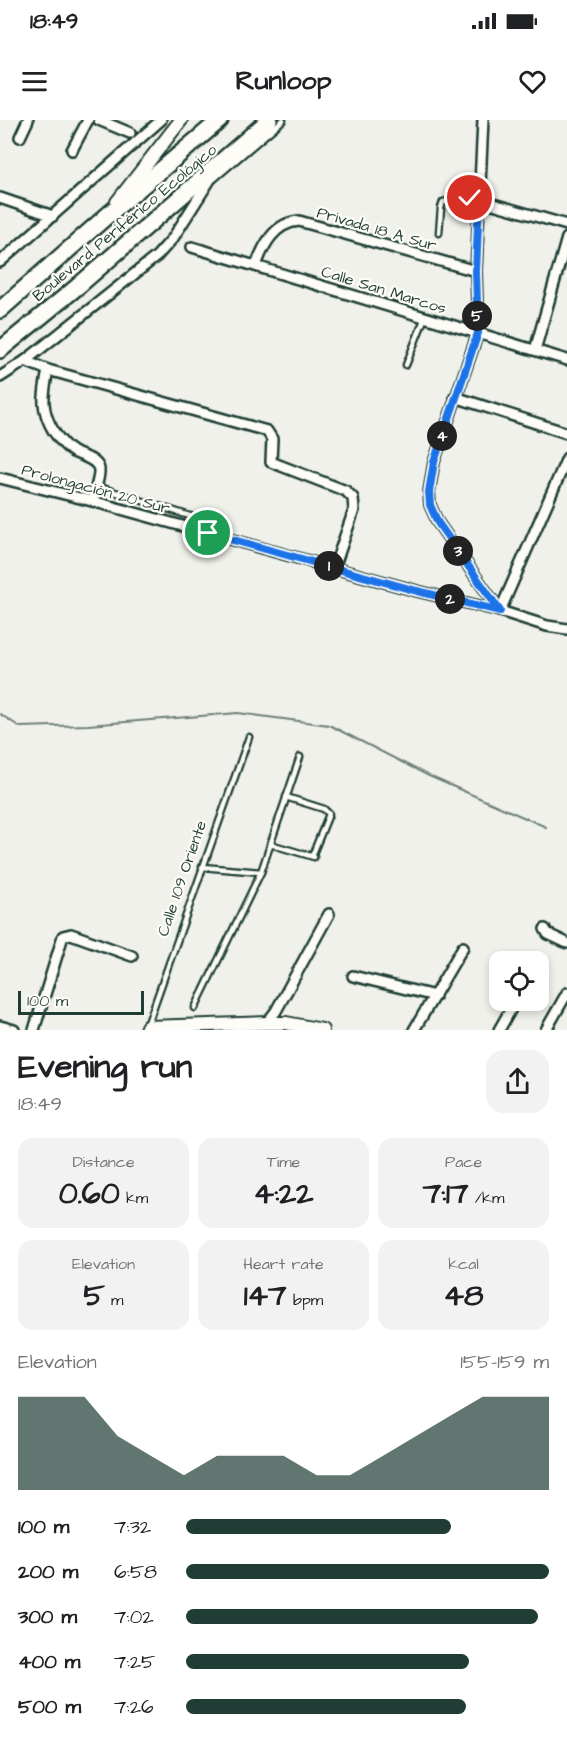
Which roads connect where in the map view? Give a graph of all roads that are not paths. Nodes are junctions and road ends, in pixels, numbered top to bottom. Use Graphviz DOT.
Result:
graph roads {
  1 [pos="28,120"];
  2 [pos="88,120"];
  3 [pos="99,120"];
  4 [pos="161,120"];
  5 [pos="181,120"];
  6 [pos="220,120"];
  7 [pos="269,120"];
  8 [pos="283,120"];
  9 [pos="483,120"];
  10 [pos="130,133"];
  11 [pos="20,137"];
  12 [pos="72,150"];
  13 [pos="220,164"];
  14 [pos="207,185"];
  15 [pos="0,198"];
  16 [pos="479,200"];
  17 [pos="109,214"];
  18 [pos="53,216"];
  19 [pos="567,225"];
  20 [pos="439,233"];
  21 [pos="567,238"];
  22 [pos="192,247"];
  23 [pos="0,262"];
  24 [pos="256,266"];
  25 [pos="476,272"];
  26 [pos="0,310"];
  27 [pos="424,317"];
  28 [pos="478,333"];
  29 [pos="0,350"];
  30 [pos="535,350"];
  31 [pos="567,360"];
  32 [pos="25,361"];
  33 [pos="406,365"];
  34 [pos="48,370"];
  35 [pos="0,377"];
  36 [pos="455,397"];
  37 [pos="567,433"];
  38 [pos="567,458"];
  39 [pos="0,478"];
  40 [pos="96,486"];
  41 [pos="92,501"];
  42 [pos="208,533"];
  43 [pos="334,568"];
  44 [pos="500,611"];
  45 [pos="567,629"];
  46 [pos="249,737"];
  47 [pos="300,757"];
  48 [pos="286,797"];
  49 [pos="270,844"];
  50 [pos="202,867"];
  51 [pos="261,872"];
  52 [pos="329,914"];
  53 [pos="545,929"];
  54 [pos="567,943"];
  55 [pos="463,947"];
  56 [pos="132,956"];
  57 [pos="353,976"];
  58 [pos="567,993"];
  59 [pos="435,996"];
  60 [pos="195,1008"];
  61 [pos="510,1011"];
  62 [pos="267,1023"];
  63 [pos="0,1026"];
  64 [pos="285,1027"];
  65 [pos="200,1028"];
  66 [pos="147,1029"];
  67 [pos="14,1030"];
  68 [pos="34,1030"];
  69 [pos="322,1030"];
  70 [pos="414,1030"];
  71 [pos="499,1030"];
  72 [pos="546,1030"];
  1 -- 11 [label="street"];
  2 -- 12 [label="street"];
  3 -- 10 [label="street"];
  4 -- 18 [label="street"];
  5 -- 17 [label="street"];
  6 -- 17 [label="highway, Boulevard Periférico Ecológico"];
  7 -- 13 [label="highway, Boulevard Periférico Ecológico"];
  8 -- 14 [label="lane"];
  9 -- 16 [label="street"];
  13 -- 14 [label="street"];
  13 -- 29 [label="highway, Boulevard Periférico Ecológico"];
  14 -- 32 [label="street"];
  15 -- 18 [label="street"];
  16 -- 19 [label="street"];
  16 -- 20 [label="lane"];
  16 -- 25 [label="street"];
  17 -- 26 [label="highway, Boulevard Periférico Ecológico"];
  18 -- 23 [label="street"];
  21 -- 30 [label="street"];
  22 -- 24 [label="street, Calle San Marcos"];
  24 -- 25 [label="street, Privada 18 A Sur"];
  24 -- 27 [label="street, Calle San Marcos"];
  25 -- 28 [label="street"];
  27 -- 28 [label="street, Calle San Marcos"];
  27 -- 33 [label="lane"];
  28 -- 30 [label="street, Calle San Marcos"];
  28 -- 36 [label="street"];
  30 -- 31 [label="street, Calle San Marcos"];
  32 -- 34 [label="street"];
  32 -- 35 [label="street"];
  34 -- 40 [label="street"];
  34 -- 43 [label="street"];
  36 -- 37 [label="street"];
  36 -- 44 [label="street"];
  38 -- 44 [label="street"];
  39 -- 41 [label="street, Prolongación 20 Sur"];
  40 -- 41 [label="street"];
  40 -- 42 [label="lane"];
  41 -- 42 [label="street, Prolongación 20 Sur"];
  42 -- 43 [label="street, Prolongación 20 Sur"];
  43 -- 44 [label="street, Prolongación 20 Sur"];
  44 -- 45 [label="street, Prolongación 20 Sur"];
  46 -- 50 [label="lane, Calle 109 Oriente"];
  47 -- 48 [label="lane"];
  48 -- 49 [label="lane"];
  48 -- 49 [label="lane"];
  49 -- 51 [label="lane"];
  50 -- 51 [label="lane"];
  50 -- 66 [label="lane, Calle 109 Oriente"];
  51 -- 60 [label="lane"];
  52 -- 62 [label="street"];
  53 -- 54 [label="street"];
  55 -- 59 [label="street"];
  56 -- 68 [label="street"];
  57 -- 59 [label="street"];
  58 -- 72 [label="street"];
  59 -- 70 [label="street"];
  61 -- 71 [label="street"];
  62 -- 64 [label="street"];
  62 -- 65 [label="street"];
  63 -- 67 [label="street"];
  64 -- 69 [label="street"];
  65 -- 66 [label="street"];
}
